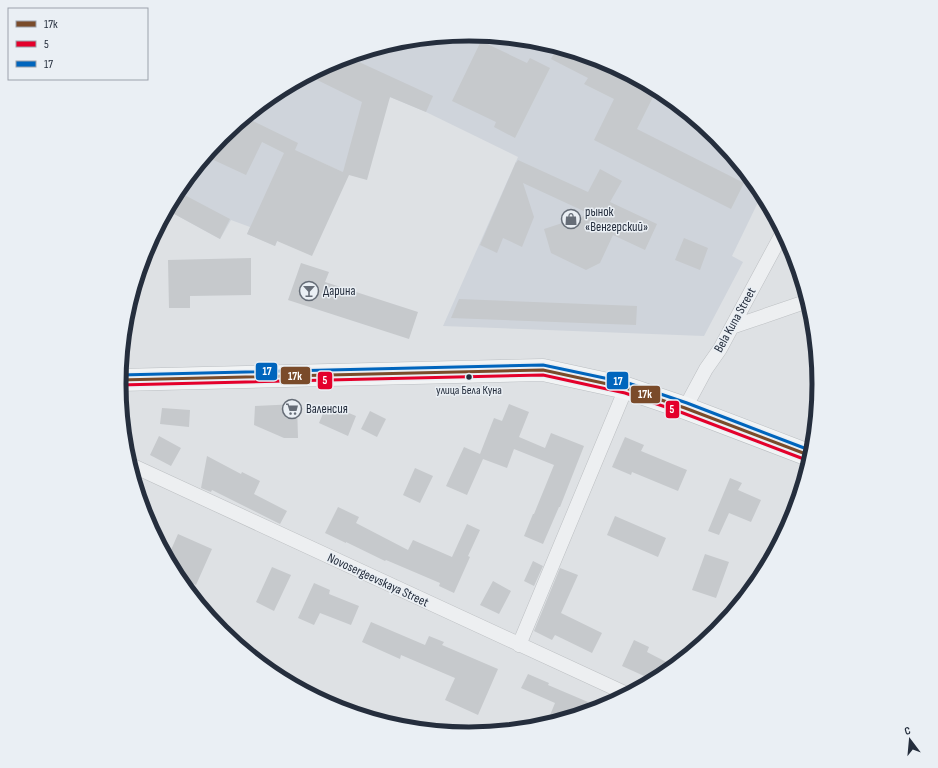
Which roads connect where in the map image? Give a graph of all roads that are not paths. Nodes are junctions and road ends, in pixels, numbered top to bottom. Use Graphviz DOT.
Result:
graph roads {
  1 [pos="780,238"];
  2 [pos="802,303"];
  3 [pos="732,327"];
  4 [pos="126,380"];
  5 [pos="626,388"];
  6 [pos="685,408"];
  7 [pos="804,453"];
  8 [pos="137,468"];
  9 [pos="519,645"];
  10 [pos="622,691"];
  1 -- 3 [label="street, Bela Kuna Street"];
  2 -- 3 [label="street, Bela Kuna Street"];
  3 -- 6 [label="street, Bela Kuna Street"];
  4 -- 5 [label="main road"];
  5 -- 6 [label="main road"];
  5 -- 9 [label="street"];
  6 -- 7 [label="main road"];
  8 -- 9 [label="street, Novosergeevskaya Street"];
  9 -- 10 [label="street, Novosergeevskaya Street"];
}
